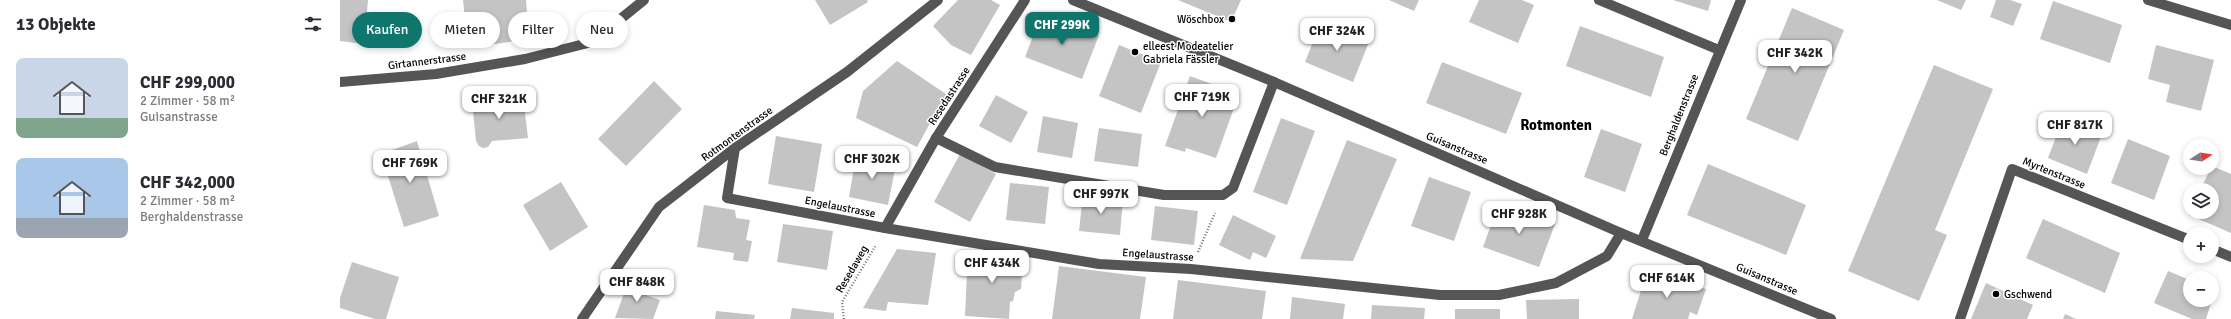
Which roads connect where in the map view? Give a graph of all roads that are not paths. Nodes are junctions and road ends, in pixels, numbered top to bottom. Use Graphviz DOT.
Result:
graph roads {
  1 [pos="644,0"];
  2 [pos="938,0"];
  3 [pos="1025,0"];
  4 [pos="1073,0"];
  5 [pos="1599,0"];
  6 [pos="1741,0"];
  7 [pos="2148,0"];
  8 [pos="2231,25"];
  9 [pos="1719,50"];
  10 [pos="340,82"];
  11 [pos="1274,82"];
  12 [pos="936,138"];
  13 [pos="735,148"];
  14 [pos="885,228"];
  15 [pos="1621,233"];
  16 [pos="2183,237"];
  17 [pos="1642,240"];
  18 [pos="2219,252"];
  19 [pos="2231,257"];
  20 [pos="582,319"];
  21 [pos="1831,319"];
  22 [pos="1960,319"];
  1 -- 10 [label="street, Girtannerstrasse"];
  2 -- 13 [label="street, Rotmontenstrasse"];
  3 -- 12 [label="street, Resedastrasse"];
  4 -- 11 [label="street, Guisanstrasse"];
  5 -- 9 [label="street"];
  6 -- 9 [label="street, Berghaldenstrasse"];
  7 -- 8 [label="street"];
  9 -- 17 [label="street, Berghaldenstrasse"];
  11 -- 12 [label="street"];
  11 -- 15 [label="street, Guisanstrasse"];
  12 -- 14 [label="street, Resedastrasse"];
  13 -- 14 [label="street, Engelaustrasse"];
  13 -- 20 [label="street, Rotmontenstrasse"];
  14 -- 15 [label="street, Engelaustrasse"];
  15 -- 17 [label="street, Guisanstrasse"];
  16 -- 22 [label="street, Myrtenstrasse"];
  17 -- 21 [label="street, Guisanstrasse"];
  18 -- 19 [label="street"];
}
